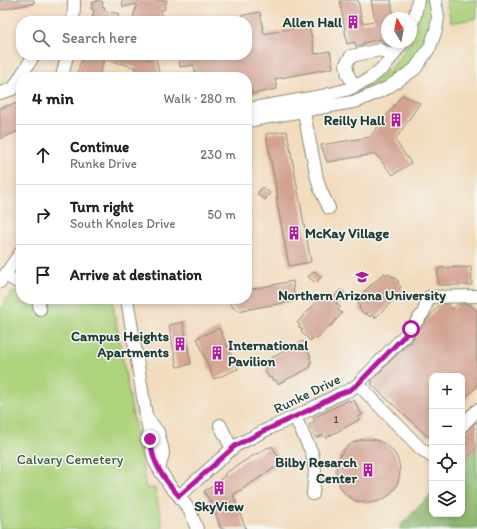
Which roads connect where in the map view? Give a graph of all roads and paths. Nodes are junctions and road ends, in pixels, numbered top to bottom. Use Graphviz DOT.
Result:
graph roads {
  1 [pos="74,0"];
  2 [pos="418,0"];
  3 [pos="435,0"];
  4 [pos="416,12"];
  5 [pos="73,16"];
  6 [pos="399,48"];
  7 [pos="393,56"];
  8 [pos="31,60"];
  9 [pos="66,60"];
  10 [pos="24,72"];
  11 [pos="63,72"];
  12 [pos="16,84"];
  13 [pos="355,86"];
  14 [pos="0,93"];
  15 [pos="303,105"];
  16 [pos="252,109"];
  17 [pos="252,120"];
  18 [pos="329,208"];
  19 [pos="16,259"];
  20 [pos="2,278"];
  21 [pos="16,282"];
  22 [pos="477,296"];
  23 [pos="128,304"];
  24 [pos="358,384"];
  25 [pos="477,410"];
  26 [pos="295,417"];
  27 [pos="465,423"];
  28 [pos="220,425"];
  29 [pos="232,449"];
  30 [pos="429,455"];
  31 [pos="313,494"];
  32 [pos="179,496"];
  33 [pos="197,529"];
  1 -- 5 [label="street"];
  2 -- 4 [label="street"];
  3 -- 15 [label="street"];
  6 -- 7 [label="street"];
  7 -- 13 [label="street"];
  7 -- 13 [label="street"];
  8 -- 10 [label="street"];
  9 -- 11 [label="street"];
  12 -- 14 [label="street"];
  13 -- 15 [label="street"];
  15 -- 16 [label="street"];
  15 -- 17 [label="street"];
  15 -- 18 [label="street"];
  19 -- 20 [label="street"];
  20 -- 21 [label="street"];
  22 -- 24 [label="street, Runke Drive"];
  23 -- 32 [label="street"];
  24 -- 26 [label="street, Runke Drive"];
  24 -- 30 [label="street"];
  25 -- 27 [label="street"];
  26 -- 29 [label="street, Runke Drive"];
  26 -- 31 [label="street"];
  28 -- 29 [label="street"];
  29 -- 32 [label="street, Runke Drive"];
  32 -- 33 [label="street"];
}
